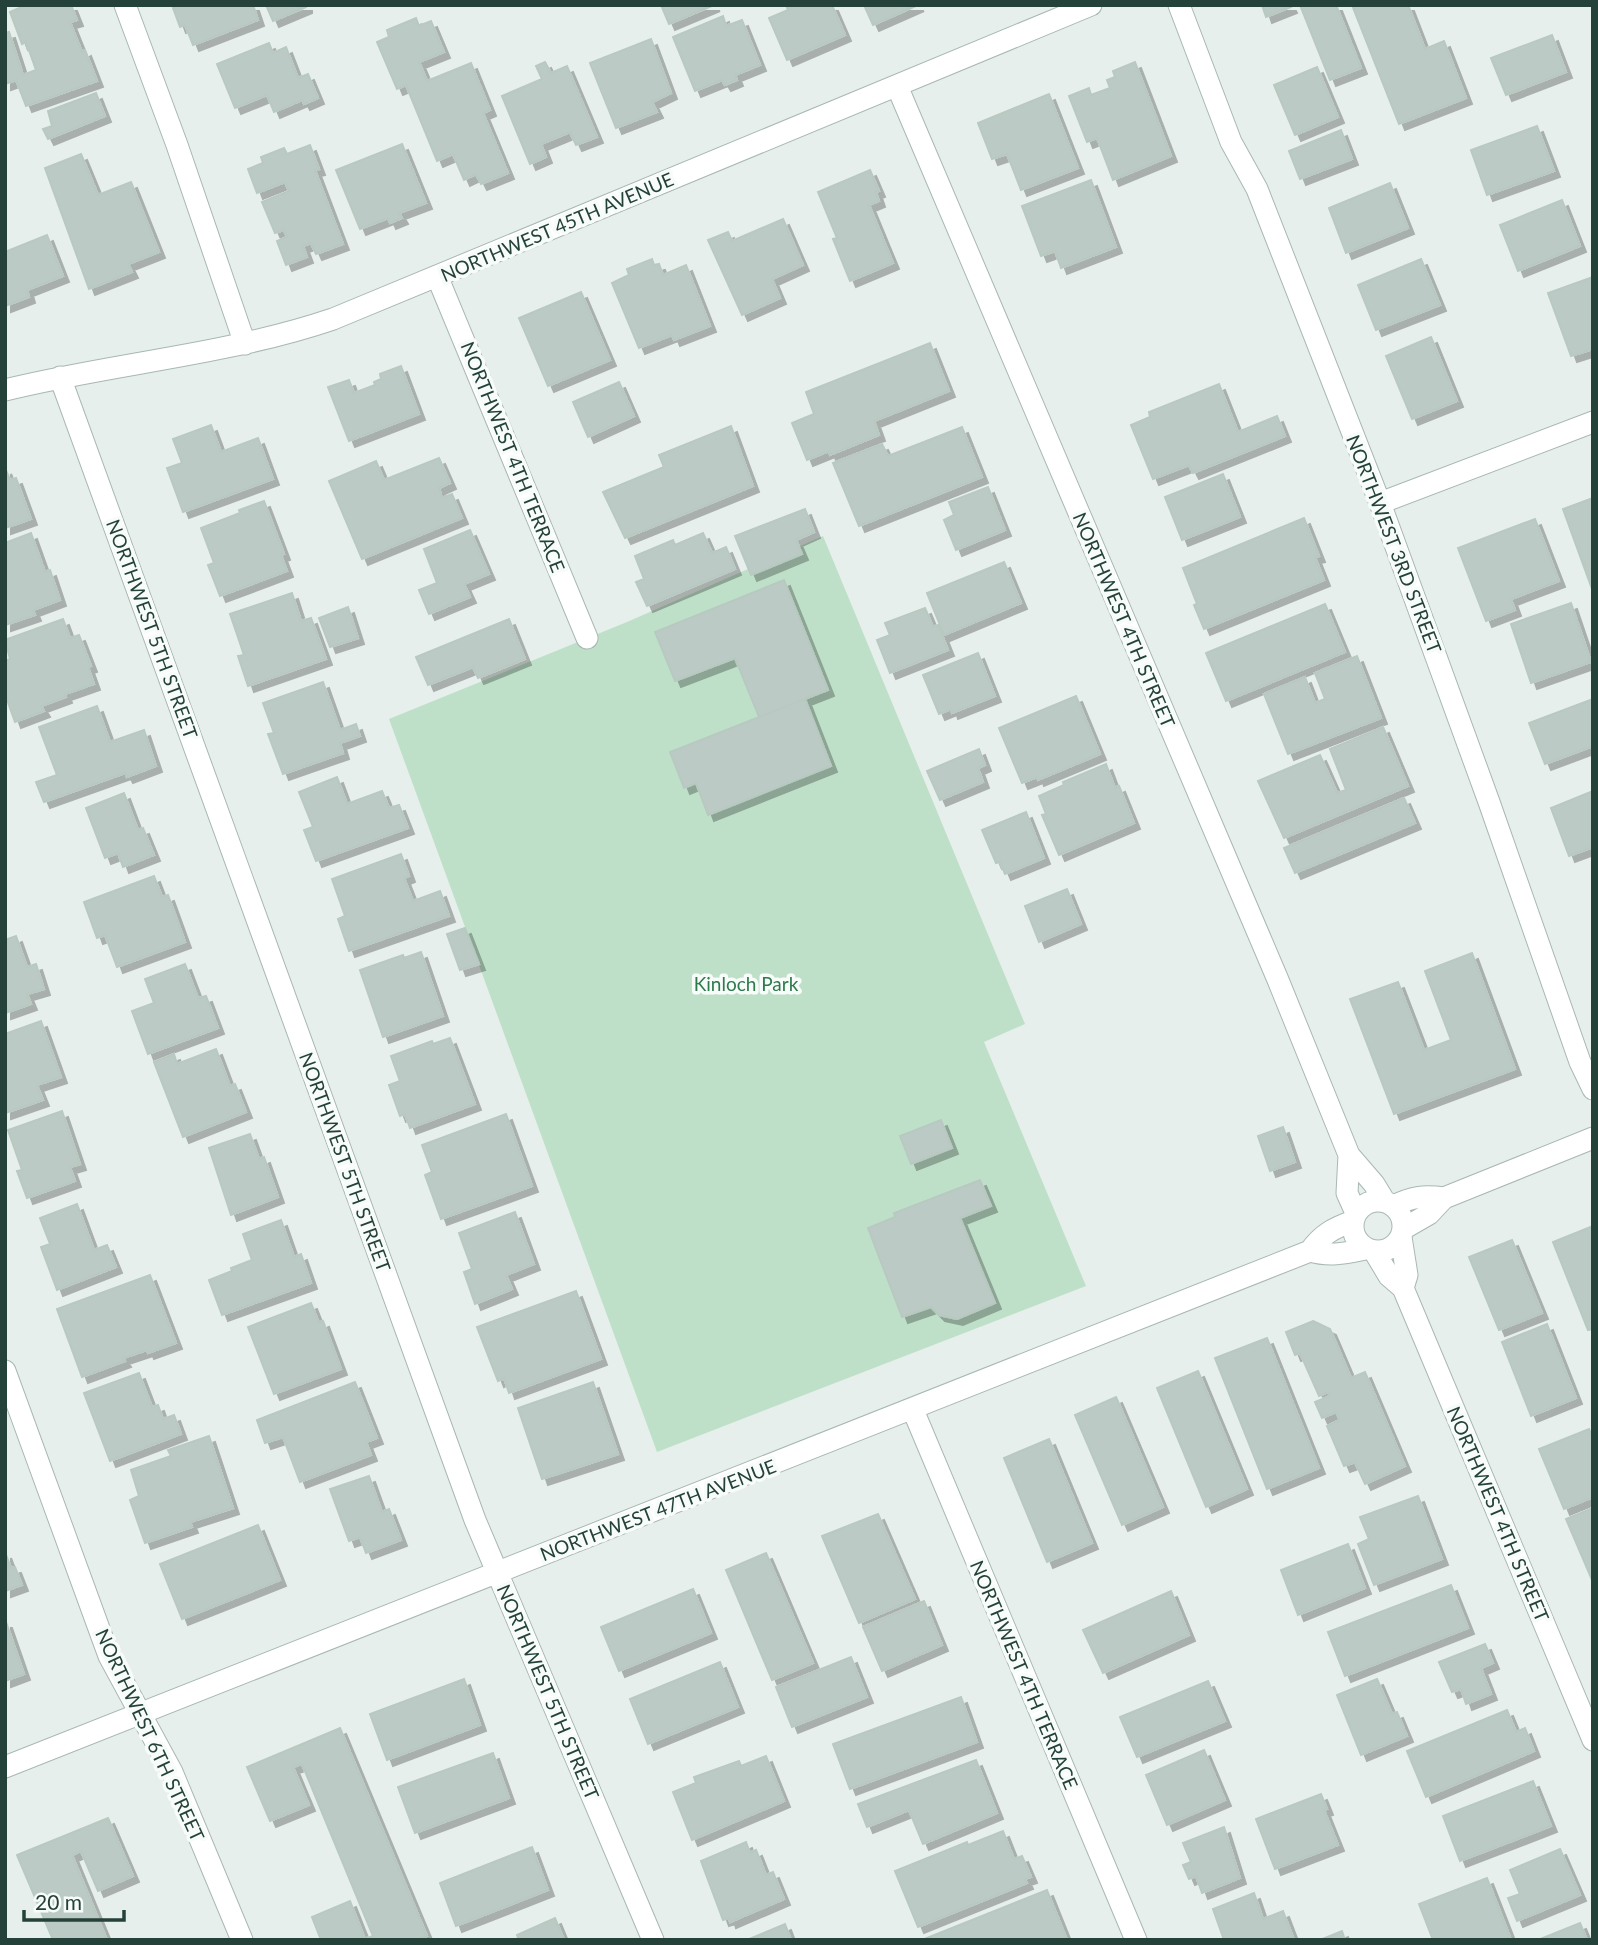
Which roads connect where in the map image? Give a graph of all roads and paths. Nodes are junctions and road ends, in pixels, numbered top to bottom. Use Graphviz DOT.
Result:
graph roads {
  1 [pos="125,5"];
  2 [pos="1091,5"];
  3 [pos="1179,5"];
  4 [pos="897,86"];
  5 [pos="437,276"];
  6 [pos="245,344"];
  7 [pos="60,377"];
  8 [pos="5,390"];
  9 [pos="1593,422"];
  10 [pos="1380,503"];
  11 [pos="587,638"];
  12 [pos="1593,1089"];
  13 [pos="1593,1138"];
  14 [pos="1349,1155"];
  15 [pos="1444,1198"];
  16 [pos="1389,1204"];
  17 [pos="1354,1217"];
  18 [pos="1402,1233"];
  19 [pos="1370,1250"];
  20 [pos="1310,1251"];
  21 [pos="1403,1288"];
  22 [pos="5,1371"];
  23 [pos="913,1410"];
  24 [pos="497,1572"];
  25 [pos="141,1715"];
  26 [pos="1593,1740"];
  27 [pos="5,1767"];
  28 [pos="242,1940"];
  29 [pos="653,1940"];
  30 [pos="1136,1940"];
  1 -- 6 [label="street"];
  2 -- 4 [label="street, NORTHWEST 45TH AVENUE"];
  3 -- 10 [label="street, NORTHWEST 3RD STREET"];
  4 -- 5 [label="street, NORTHWEST 45TH AVENUE"];
  4 -- 14 [label="street, NORTHWEST 4TH STREET"];
  5 -- 6 [label="street, NORTHWEST 45TH AVENUE"];
  5 -- 11 [label="street, NORTHWEST 4TH TERRACE"];
  6 -- 7 [label="street, NORTHWEST 45TH AVENUE"];
  7 -- 8 [label="street, NORTHWEST 45TH AVENUE"];
  7 -- 24 [label="street, NORTHWEST 5TH STREET"];
  9 -- 10 [label="street"];
  10 -- 12 [label="street, NORTHWEST 3RD STREET"];
  13 -- 15 [label="street, NORTHWEST 47TH AVENUE"];
  14 -- 16 [label="street, NORTHWEST 4TH STREET"];
  14 -- 17 [label="street, NORTHWEST 4TH STREET"];
  15 -- 16 [label="street, NORTHWEST 47TH AVENUE"];
  15 -- 18 [label="street, NORTHWEST 47TH AVENUE"];
  16 -- 17 [label="street, NORTHWEST 47TH AVENUE"];
  16 -- 18 [label="street"];
  17 -- 19 [label="street"];
  17 -- 20 [label="street, NORTHWEST 47TH AVENUE"];
  18 -- 19 [label="street, NORTHWEST 47TH AVENUE"];
  18 -- 21 [label="street, NORTHWEST 4TH STREET"];
  19 -- 20 [label="street, NORTHWEST 47TH AVENUE"];
  19 -- 21 [label="street, NORTHWEST 4TH STREET"];
  20 -- 23 [label="street, NORTHWEST 47TH AVENUE"];
  21 -- 26 [label="street, NORTHWEST 4TH STREET"];
  22 -- 25 [label="street, NORTHWEST 6TH STREET"];
  23 -- 24 [label="street, NORTHWEST 47TH AVENUE"];
  23 -- 30 [label="street, NORTHWEST 4TH TERRACE"];
  24 -- 25 [label="street, NORTHWEST 47TH AVENUE"];
  24 -- 29 [label="street, NORTHWEST 5TH STREET"];
  25 -- 27 [label="street, NORTHWEST 47TH AVENUE"];
  25 -- 28 [label="street, NORTHWEST 6TH STREET"];
}
